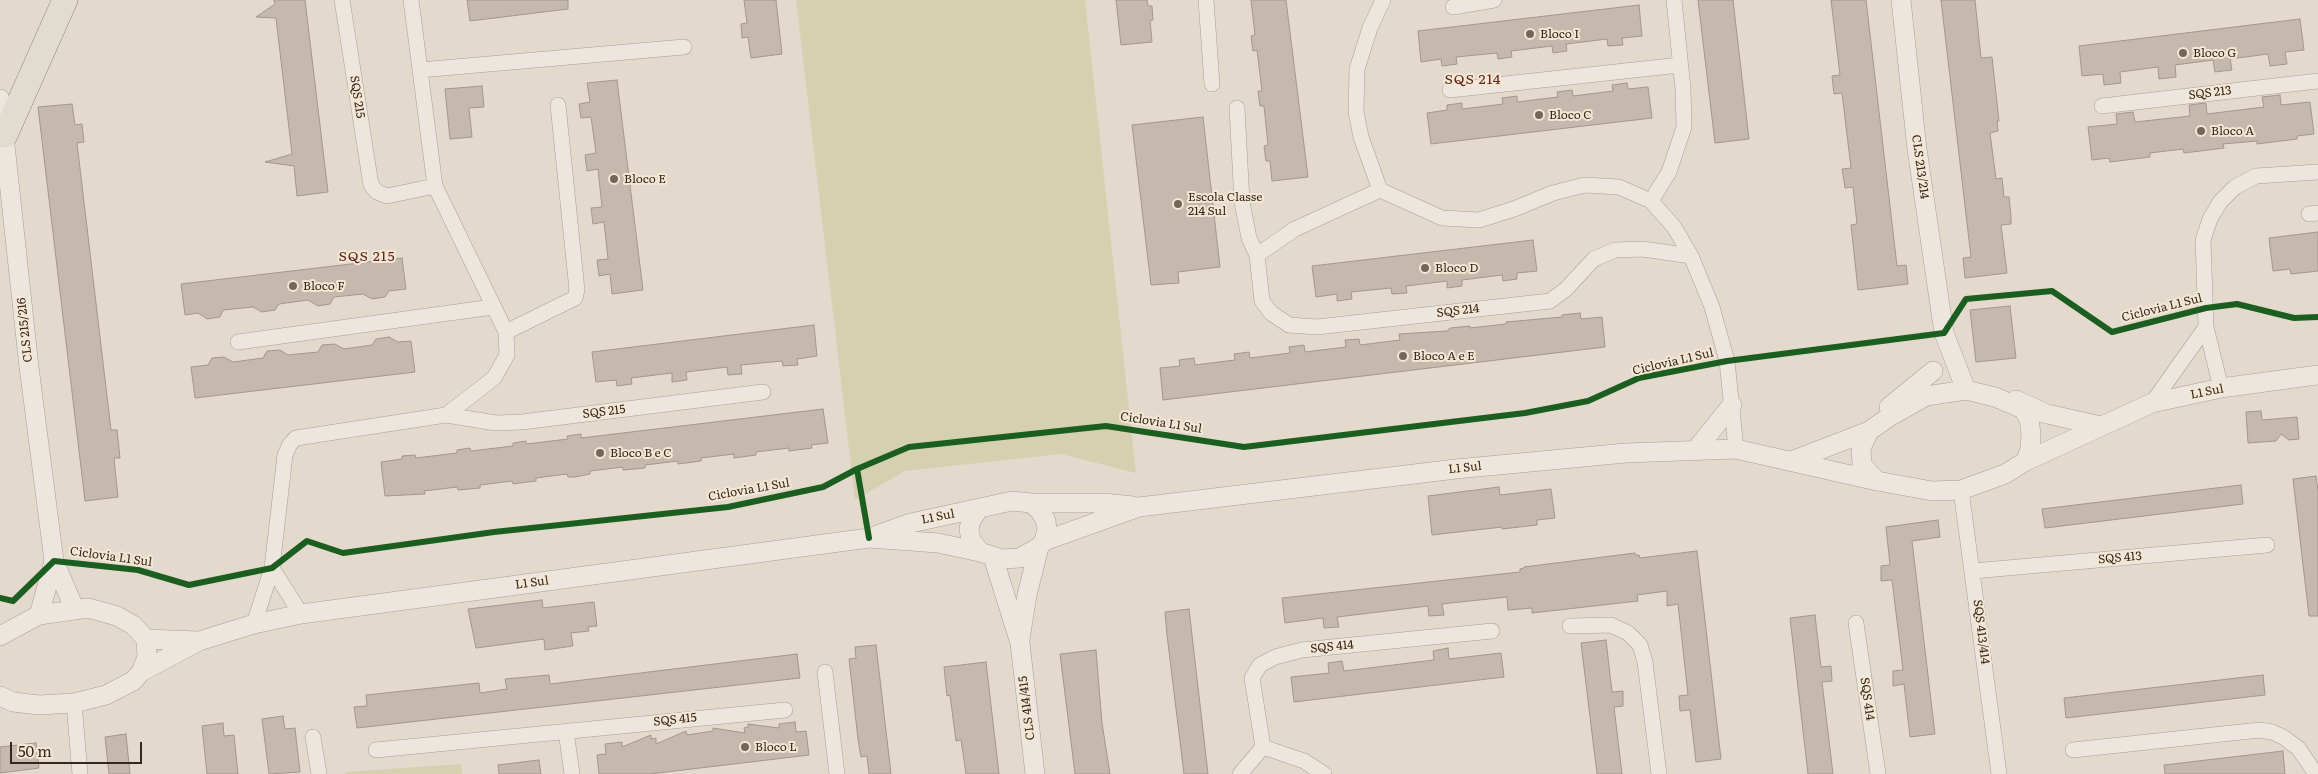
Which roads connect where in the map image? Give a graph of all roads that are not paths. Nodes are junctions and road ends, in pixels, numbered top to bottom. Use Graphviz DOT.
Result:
graph roads {
  1 [pos="65,0"];
  2 [pos="342,0"];
  3 [pos="411,0"];
  4 [pos="1206,0"];
  5 [pos="1383,0"];
  6 [pos="1494,0"];
  7 [pos="1674,0"];
  8 [pos="1902,0"];
  9 [pos="1453,7"];
  10 [pos="684,47"];
  11 [pos="1680,65"];
  12 [pos="420,70"];
  13 [pos="2318,81"];
  14 [pos="1212,84"];
  15 [pos="1450,90"];
  16 [pos="0,99"];
  17 [pos="558,105"];
  18 [pos="2102,106"];
  19 [pos="1237,108"];
  20 [pos="3,132"];
  21 [pos="2318,172"];
  22 [pos="435,186"];
  23 [pos="1380,190"];
  24 [pos="1651,201"];
  25 [pos="1258,255"];
  26 [pos="1691,256"];
  27 [pos="492,307"];
  28 [pos="2206,327"];
  29 [pos="506,332"];
  30 [pos="1944,333"];
  31 [pos="238,342"];
  32 [pos="1933,371"];
  33 [pos="2318,375"];
  34 [pos="1962,382"];
  35 [pos="2222,388"];
  36 [pos="763,392"];
  37 [pos="1926,396"];
  38 [pos="2152,403"];
  39 [pos="1732,405"];
  40 [pos="2023,409"];
  41 [pos="2047,414"];
  42 [pos="446,415"];
  43 [pos="2101,426"];
  44 [pos="1869,431"];
  45 [pos="1846,441"];
  46 [pos="1736,449"];
  47 [pos="1695,451"];
  48 [pos="1791,461"];
  49 [pos="2026,462"];
  50 [pos="1877,481"];
  51 [pos="1961,490"];
  52 [pos="1031,503"];
  53 [pos="1139,507"];
  54 [pos="979,509"];
  55 [pos="869,538"];
  56 [pos="1041,544"];
  57 [pos="2267,546"];
  58 [pos="986,554"];
  59 [pos="54,561"];
  60 [pos="272,568"];
  61 [pos="1973,571"];
  62 [pos="41,607"];
  63 [pos="75,610"];
  64 [pos="300,614"];
  65 [pos="1856,623"];
  66 [pos="254,624"];
  67 [pos="0,625"];
  68 [pos="1570,626"];
  69 [pos="1492,632"];
  70 [pos="0,636"];
  71 [pos="146,639"];
  72 [pos="199,641"];
  73 [pos="1020,642"];
  74 [pos="142,672"];
  75 [pos="825,672"];
  76 [pos="0,696"];
  77 [pos="74,703"];
  78 [pos="785,710"];
  79 [pos="566,731"];
  80 [pos="313,737"];
  81 [pos="1263,747"];
  82 [pos="376,750"];
  83 [pos="2073,750"];
  84 [pos="80,774"];
  85 [pos="319,774"];
  86 [pos="572,774"];
  87 [pos="837,774"];
  88 [pos="1035,774"];
  89 [pos="1240,774"];
  90 [pos="1324,774"];
  91 [pos="1659,774"];
  92 [pos="1878,774"];
  93 [pos="1999,774"];
  94 [pos="2316,774"];
  1 -- 20 [label="main road"];
  2 -- 22 [label="street, SQS 215"];
  3 -- 12 [label="street, SQS 215"];
  4 -- 14 [label="street"];
  5 -- 23 [label="street"];
  6 -- 9 [label="street"];
  7 -- 11 [label="street"];
  8 -- 30 [label="street, CLS 213/214"];
  10 -- 12 [label="street"];
  11 -- 15 [label="street"];
  11 -- 24 [label="street"];
  12 -- 22 [label="street, SQS 215"];
  13 -- 18 [label="street, SQS 213"];
  16 -- 20 [label="street, CLS 215/216"];
  17 -- 29 [label="street"];
  19 -- 25 [label="street, SQS 214"];
  20 -- 59 [label="street, CLS 215/216"];
  21 -- 28 [label="street"];
  22 -- 27 [label="street, SQS 215"];
  23 -- 24 [label="street"];
  23 -- 25 [label="street"];
  24 -- 26 [label="street"];
  25 -- 26 [label="street, SQS 214"];
  26 -- 39 [label="street"];
  27 -- 29 [label="street, SQS 215"];
  27 -- 31 [label="street"];
  28 -- 35 [label="street"];
  28 -- 38 [label="street"];
  29 -- 42 [label="street, SQS 215"];
  30 -- 32 [label="street, CLS 213/214"];
  30 -- 34 [label="street, CLS 213/214"];
  32 -- 37 [label="street, CLS 213/214"];
  32 -- 45 [label="street"];
  33 -- 35 [label="street, L1 Sul"];
  34 -- 37 [label="street"];
  34 -- 40 [label="street"];
  34 -- 41 [label="street"];
  35 -- 38 [label="street, L1 Sul"];
  36 -- 42 [label="street, SQS 215"];
  37 -- 44 [label="street"];
  38 -- 43 [label="street, L1 Sul"];
  39 -- 46 [label="street"];
  39 -- 47 [label="street"];
  40 -- 41 [label="street"];
  40 -- 49 [label="street"];
  41 -- 43 [label="street"];
  42 -- 60 [label="street, SQS 215"];
  43 -- 49 [label="street, L1 Sul"];
  44 -- 45 [label="street"];
  44 -- 50 [label="street"];
  45 -- 48 [label="street"];
  46 -- 47 [label="street, L1 Sul"];
  46 -- 48 [label="street, L1 Sul"];
  47 -- 53 [label="street, L1 Sul"];
  48 -- 50 [label="street, L1 Sul"];
  49 -- 51 [label="street, L1 Sul"];
  50 -- 51 [label="street, L1 Sul"];
  51 -- 61 [label="street, SQS 413/414"];
  52 -- 53 [label="street, L1 Sul"];
  52 -- 54 [label="street"];
  52 -- 56 [label="street"];
  53 -- 56 [label="street, L1 Sul"];
  54 -- 55 [label="street, L1 Sul"];
  54 -- 58 [label="street"];
  55 -- 58 [label="street, L1 Sul"];
  55 -- 64 [label="street, L1 Sul"];
  56 -- 58 [label="street"];
  56 -- 73 [label="street, CLS 414/415"];
  57 -- 61 [label="street, SQS 413"];
  58 -- 73 [label="street, CLS 414/415"];
  59 -- 62 [label="street, CLS 215/216"];
  59 -- 63 [label="street, CLS 215/216"];
  60 -- 64 [label="street"];
  60 -- 66 [label="street, SQS 215"];
  61 -- 93 [label="street, SQS 413/414"];
  62 -- 63 [label="street"];
  62 -- 67 [label="street"];
  62 -- 70 [label="street"];
  63 -- 71 [label="street"];
  64 -- 66 [label="street, L1 Sul"];
  65 -- 92 [label="street, SQS 414"];
  66 -- 72 [label="street, L1 Sul"];
  68 -- 91 [label="street"];
  69 -- 81 [label="street, SQS 414"];
  71 -- 72 [label="street, L1 Sul"];
  71 -- 74 [label="street"];
  72 -- 74 [label="street, L1 Sul"];
  73 -- 88 [label="street, CLS 414/415"];
  74 -- 77 [label="street, L1 Sul"];
  75 -- 87 [label="street"];
  76 -- 77 [label="street, L1 Sul"];
  77 -- 84 [label="street"];
  78 -- 79 [label="street, SQS 415"];
  79 -- 82 [label="street, SQS 415"];
  79 -- 86 [label="street"];
  80 -- 85 [label="street"];
  81 -- 89 [label="street"];
  81 -- 90 [label="street"];
  83 -- 94 [label="street"];
}
